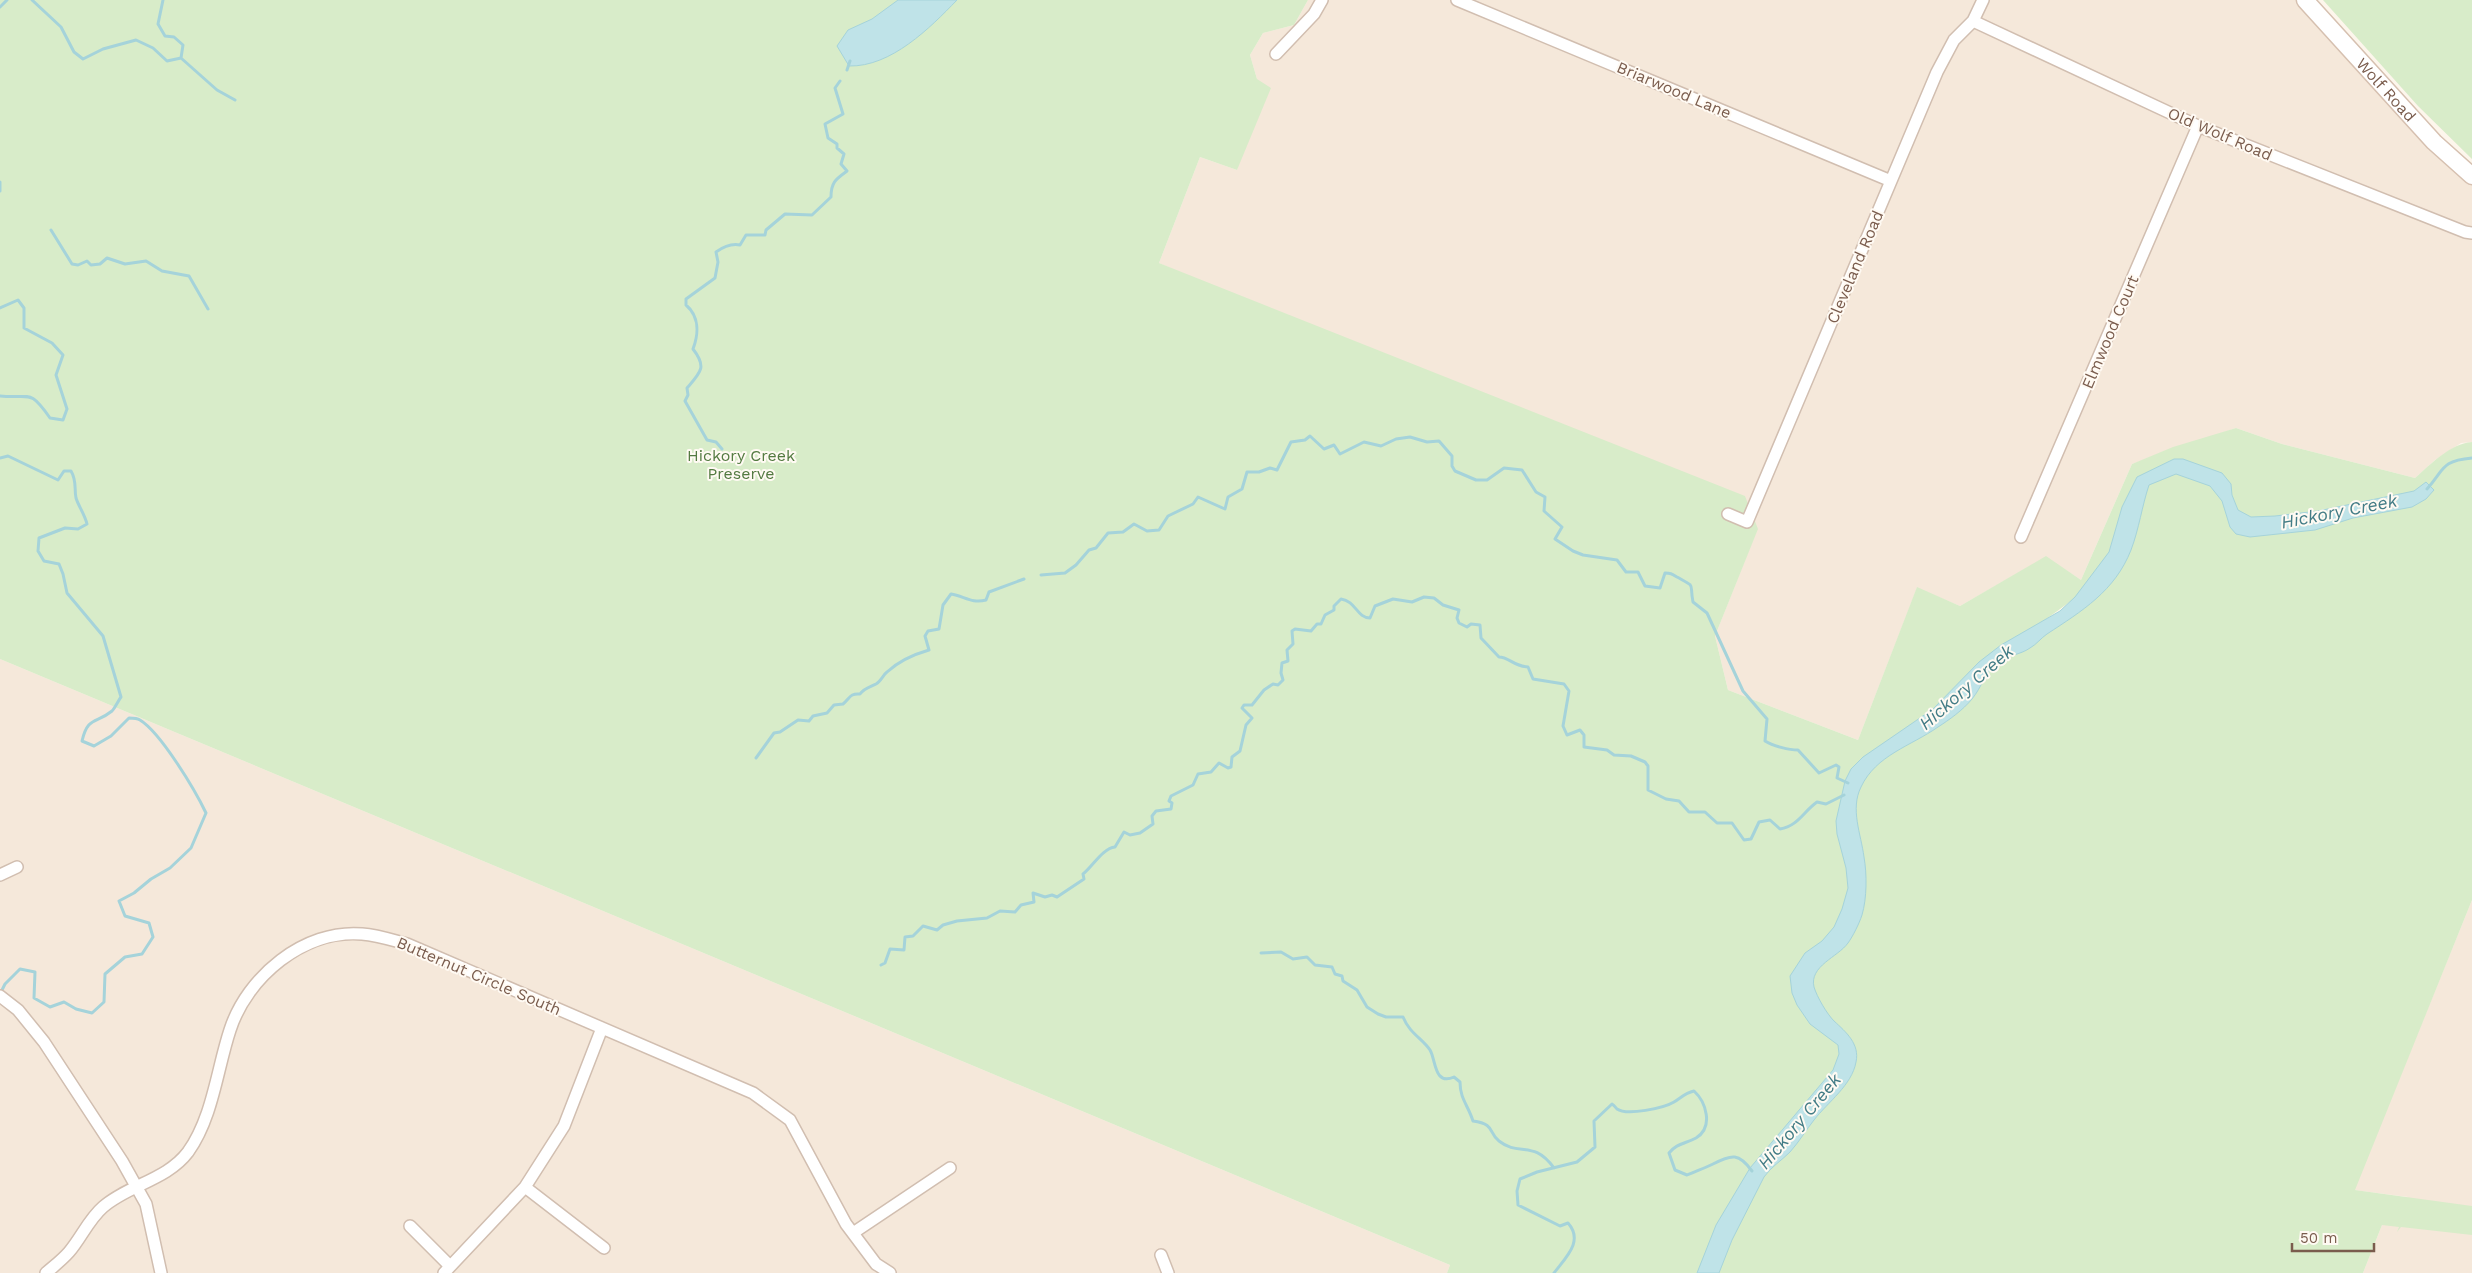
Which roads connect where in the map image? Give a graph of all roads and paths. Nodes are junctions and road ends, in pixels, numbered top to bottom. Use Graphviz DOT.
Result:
graph roads {
  1 [pos="1322,0"];
  2 [pos="1458,0"];
  3 [pos="1983,0"];
  4 [pos="2305,0"];
  5 [pos="1973,21"];
  6 [pos="1276,54"];
  7 [pos="2198,126"];
  8 [pos="2472,176"];
  9 [pos="1892,181"];
  10 [pos="2472,232"];
  11 [pos="1728,514"];
  12 [pos="2021,537"];
  13 [pos="17,867"];
  14 [pos="0,875"];
  15 [pos="0,996"];
  16 [pos="602,1028"];
  17 [pos="950,1168"];
  18 [pos="525,1187"];
  19 [pos="137,1188"];
  20 [pos="410,1226"];
  21 [pos="853,1233"];
  22 [pos="604,1248"];
  23 [pos="1161,1255"];
  24 [pos="447,1270"];
  25 [pos="46,1273"];
  26 [pos="161,1273"];
  27 [pos="890,1273"];
  28 [pos="1168,1273"];
  1 -- 6 [label="street"];
  2 -- 9 [label="street, Briarwood Lane"];
  3 -- 5 [label="street, Cleveland Road"];
  4 -- 8 [label="main road, Wolf Road"];
  5 -- 7 [label="street, Old Wolf Road"];
  5 -- 9 [label="street, Cleveland Road"];
  7 -- 10 [label="street, Old Wolf Road"];
  7 -- 12 [label="street, Elmwood Court"];
  9 -- 11 [label="street, Cleveland Road"];
  13 -- 14 [label="street"];
  15 -- 19 [label="street"];
  16 -- 18 [label="street"];
  16 -- 19 [label="street, Butternut Circle South"];
  16 -- 21 [label="street, Butternut Circle South"];
  17 -- 21 [label="street"];
  18 -- 22 [label="street"];
  18 -- 24 [label="street"];
  19 -- 25 [label="street, Butternut Circle South"];
  19 -- 26 [label="street"];
  20 -- 24 [label="street"];
  21 -- 27 [label="street, Butternut Circle South"];
  23 -- 28 [label="street"];
}
